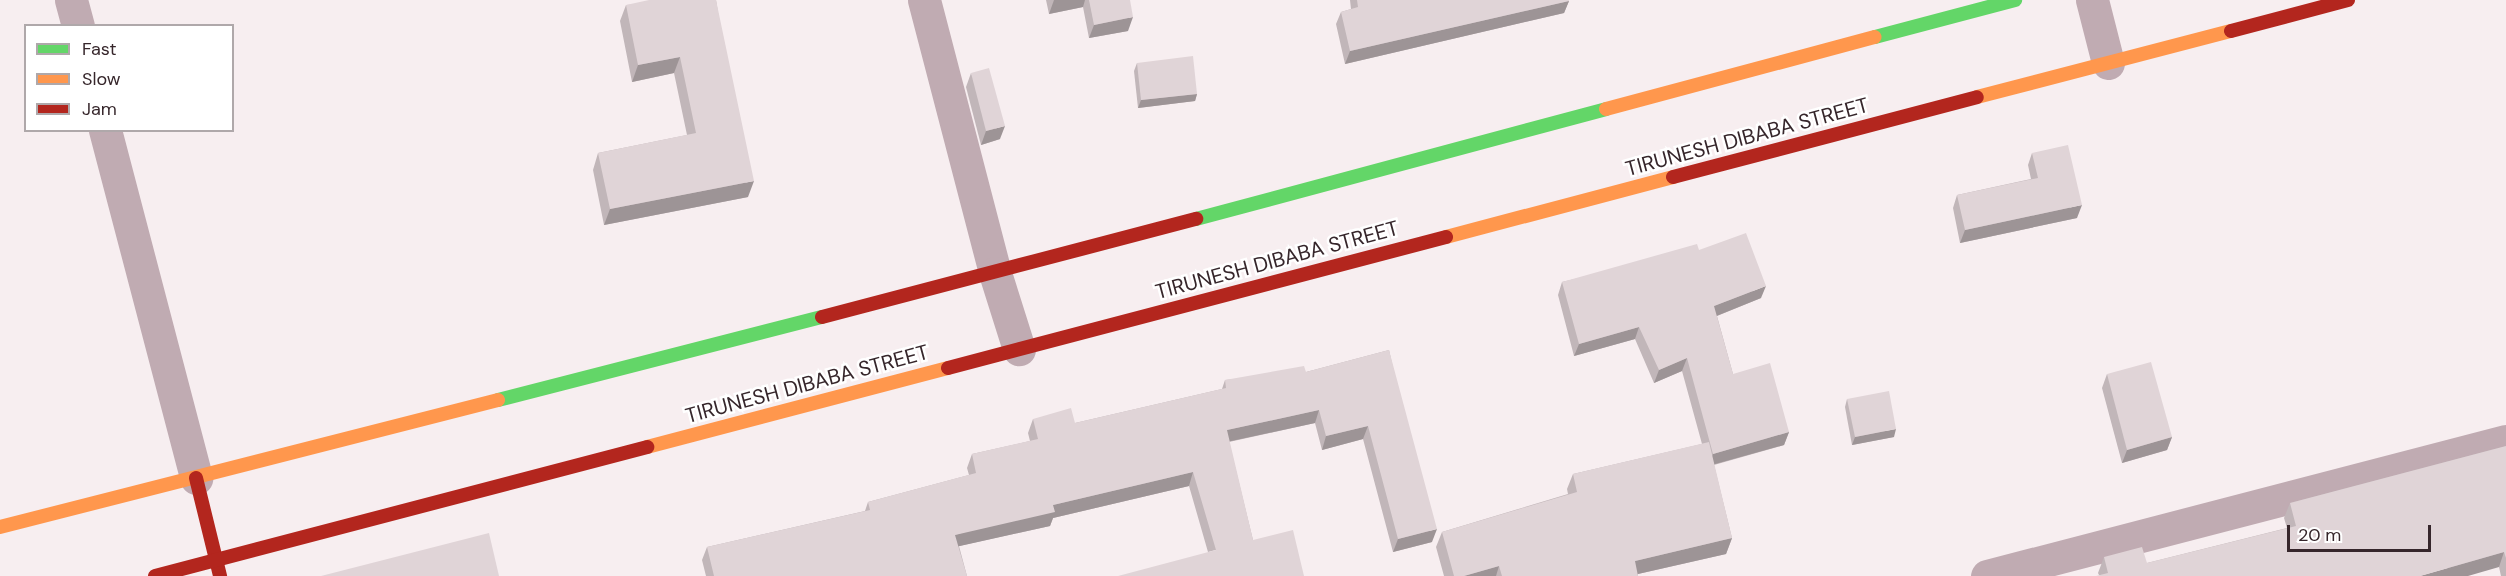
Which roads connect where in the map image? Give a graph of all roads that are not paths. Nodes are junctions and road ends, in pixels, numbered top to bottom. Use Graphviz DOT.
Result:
graph roads {
  1 [pos="71,0"];
  2 [pos="924,0"];
  3 [pos="2015,0"];
  4 [pos="2092,0"];
  5 [pos="2348,0"];
  6 [pos="77,24"];
  7 [pos="2108,63"];
  8 [pos="106,132"];
  9 [pos="995,273"];
  10 [pos="1019,350"];
  11 [pos="2506,441"];
  12 [pos="196,478"];
  13 [pos="0,527"];
  14 [pos="216,561"];
  15 [pos="155,576"];
  16 [pos="220,576"];
  17 [pos="1988,576"];
  1 -- 6 [label="street"];
  2 -- 9 [label="street"];
  3 -- 9 [label="street"];
  4 -- 7 [label="street"];
  5 -- 7 [label="street, TIRUNESH DIBABA STREET"];
  7 -- 10 [label="street, TIRUNESH DIBABA STREET"];
  8 -- 12 [label="street"];
  9 -- 10 [label="street"];
  9 -- 12 [label="street"];
  10 -- 14 [label="street, TIRUNESH DIBABA STREET"];
  11 -- 17 [label="street"];
  12 -- 13 [label="street"];
  12 -- 14 [label="street"];
  14 -- 15 [label="street, TIRUNESH DIBABA STREET"];
  14 -- 16 [label="street"];
}
